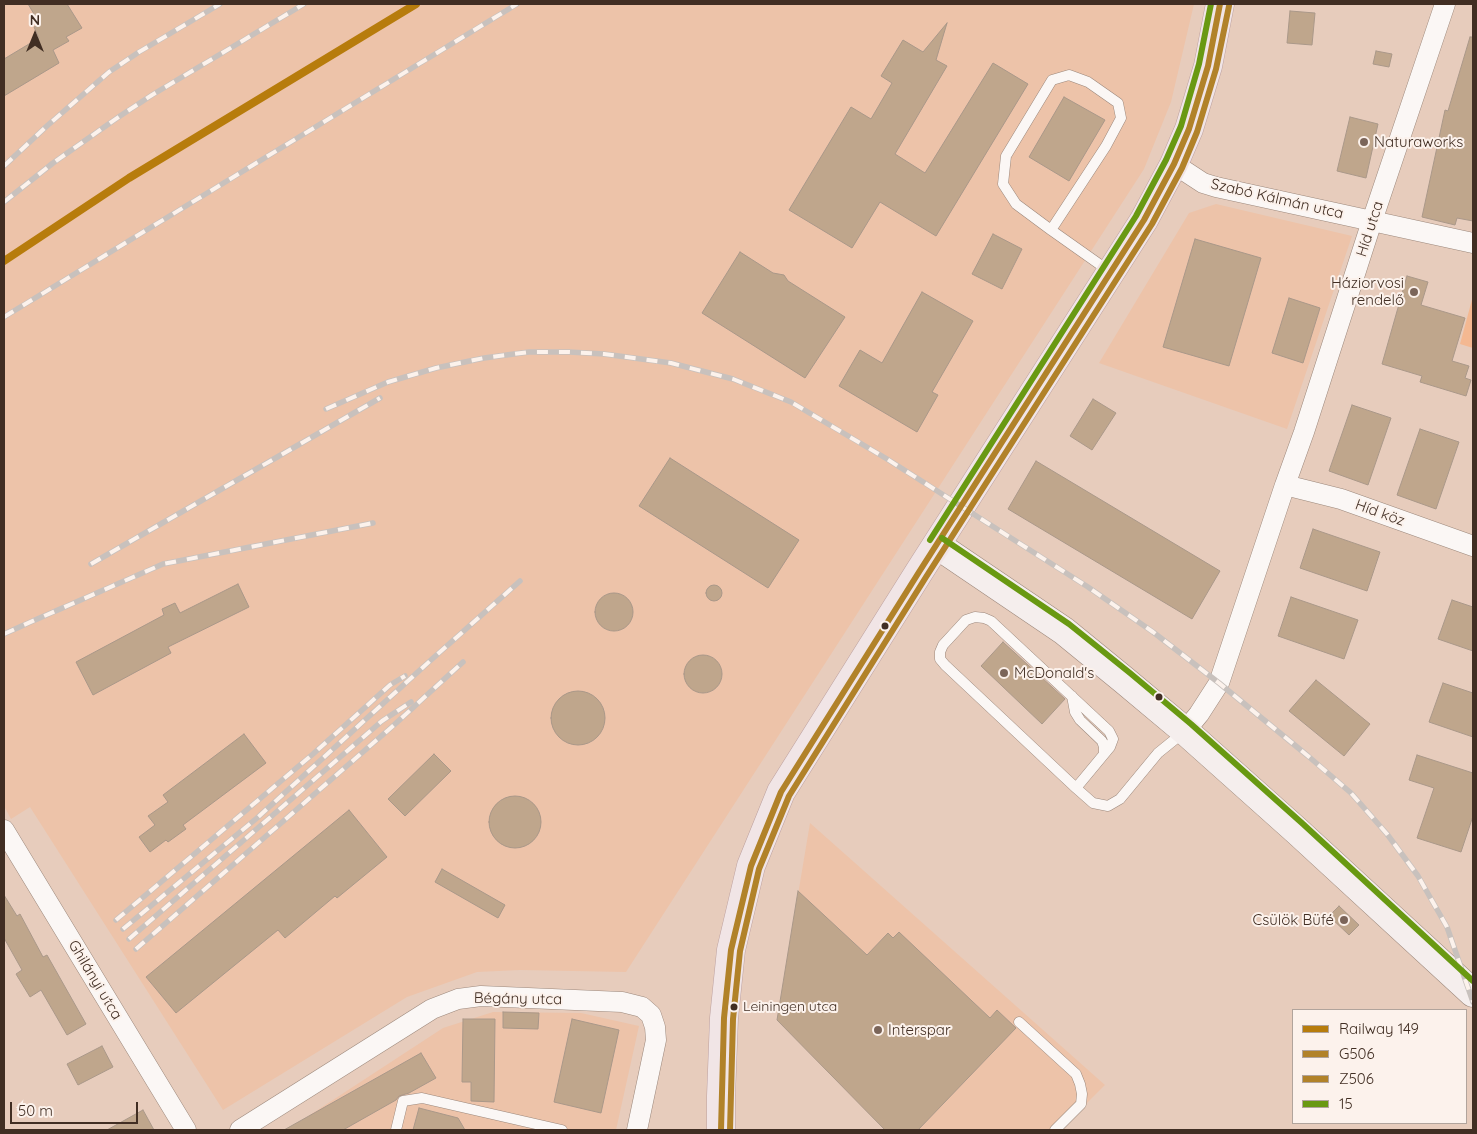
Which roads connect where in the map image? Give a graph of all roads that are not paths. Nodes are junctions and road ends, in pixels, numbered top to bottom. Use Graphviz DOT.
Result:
graph roads {
  1 [pos="1220,4"];
  2 [pos="1444,4"];
  3 [pos="1174,164"];
  4 [pos="1372,220"];
  5 [pos="1052,230"];
  6 [pos="1473,242"];
  7 [pos="1110,272"];
  8 [pos="1285,485"];
  9 [pos="937,545"];
  10 [pos="1473,546"];
  11 [pos="1185,731"];
  12 [pos="1076,788"];
  13 [pos="5,836"];
  14 [pos="1473,994"];
  15 [pos="1019,1022"];
  16 [pos="186,1130"];
  17 [pos="240,1130"];
  18 [pos="396,1130"];
  19 [pos="562,1130"];
  20 [pos="637,1130"];
  21 [pos="721,1130"];
  22 [pos="1055,1130"];
  1 -- 3 [label="main road"];
  2 -- 4 [label="street, Híd utca"];
  3 -- 4 [label="street, Szabó Kálmán utca"];
  3 -- 7 [label="main road"];
  4 -- 6 [label="street, Szabó Kálmán utca"];
  4 -- 8 [label="street, Híd utca"];
  5 -- 5 [label="lane"];
  5 -- 7 [label="lane"];
  7 -- 9 [label="main road"];
  8 -- 10 [label="street, Híd köz"];
  8 -- 11 [label="street, Híd utca"];
  9 -- 11 [label="street"];
  9 -- 21 [label="main road"];
  11 -- 12 [label="lane"];
  11 -- 14 [label="street"];
  12 -- 12 [label="lane"];
  13 -- 16 [label="street, Ghilányi utca"];
  15 -- 22 [label="lane"];
  17 -- 20 [label="street, Bégány utca"];
  18 -- 19 [label="lane"];
}
